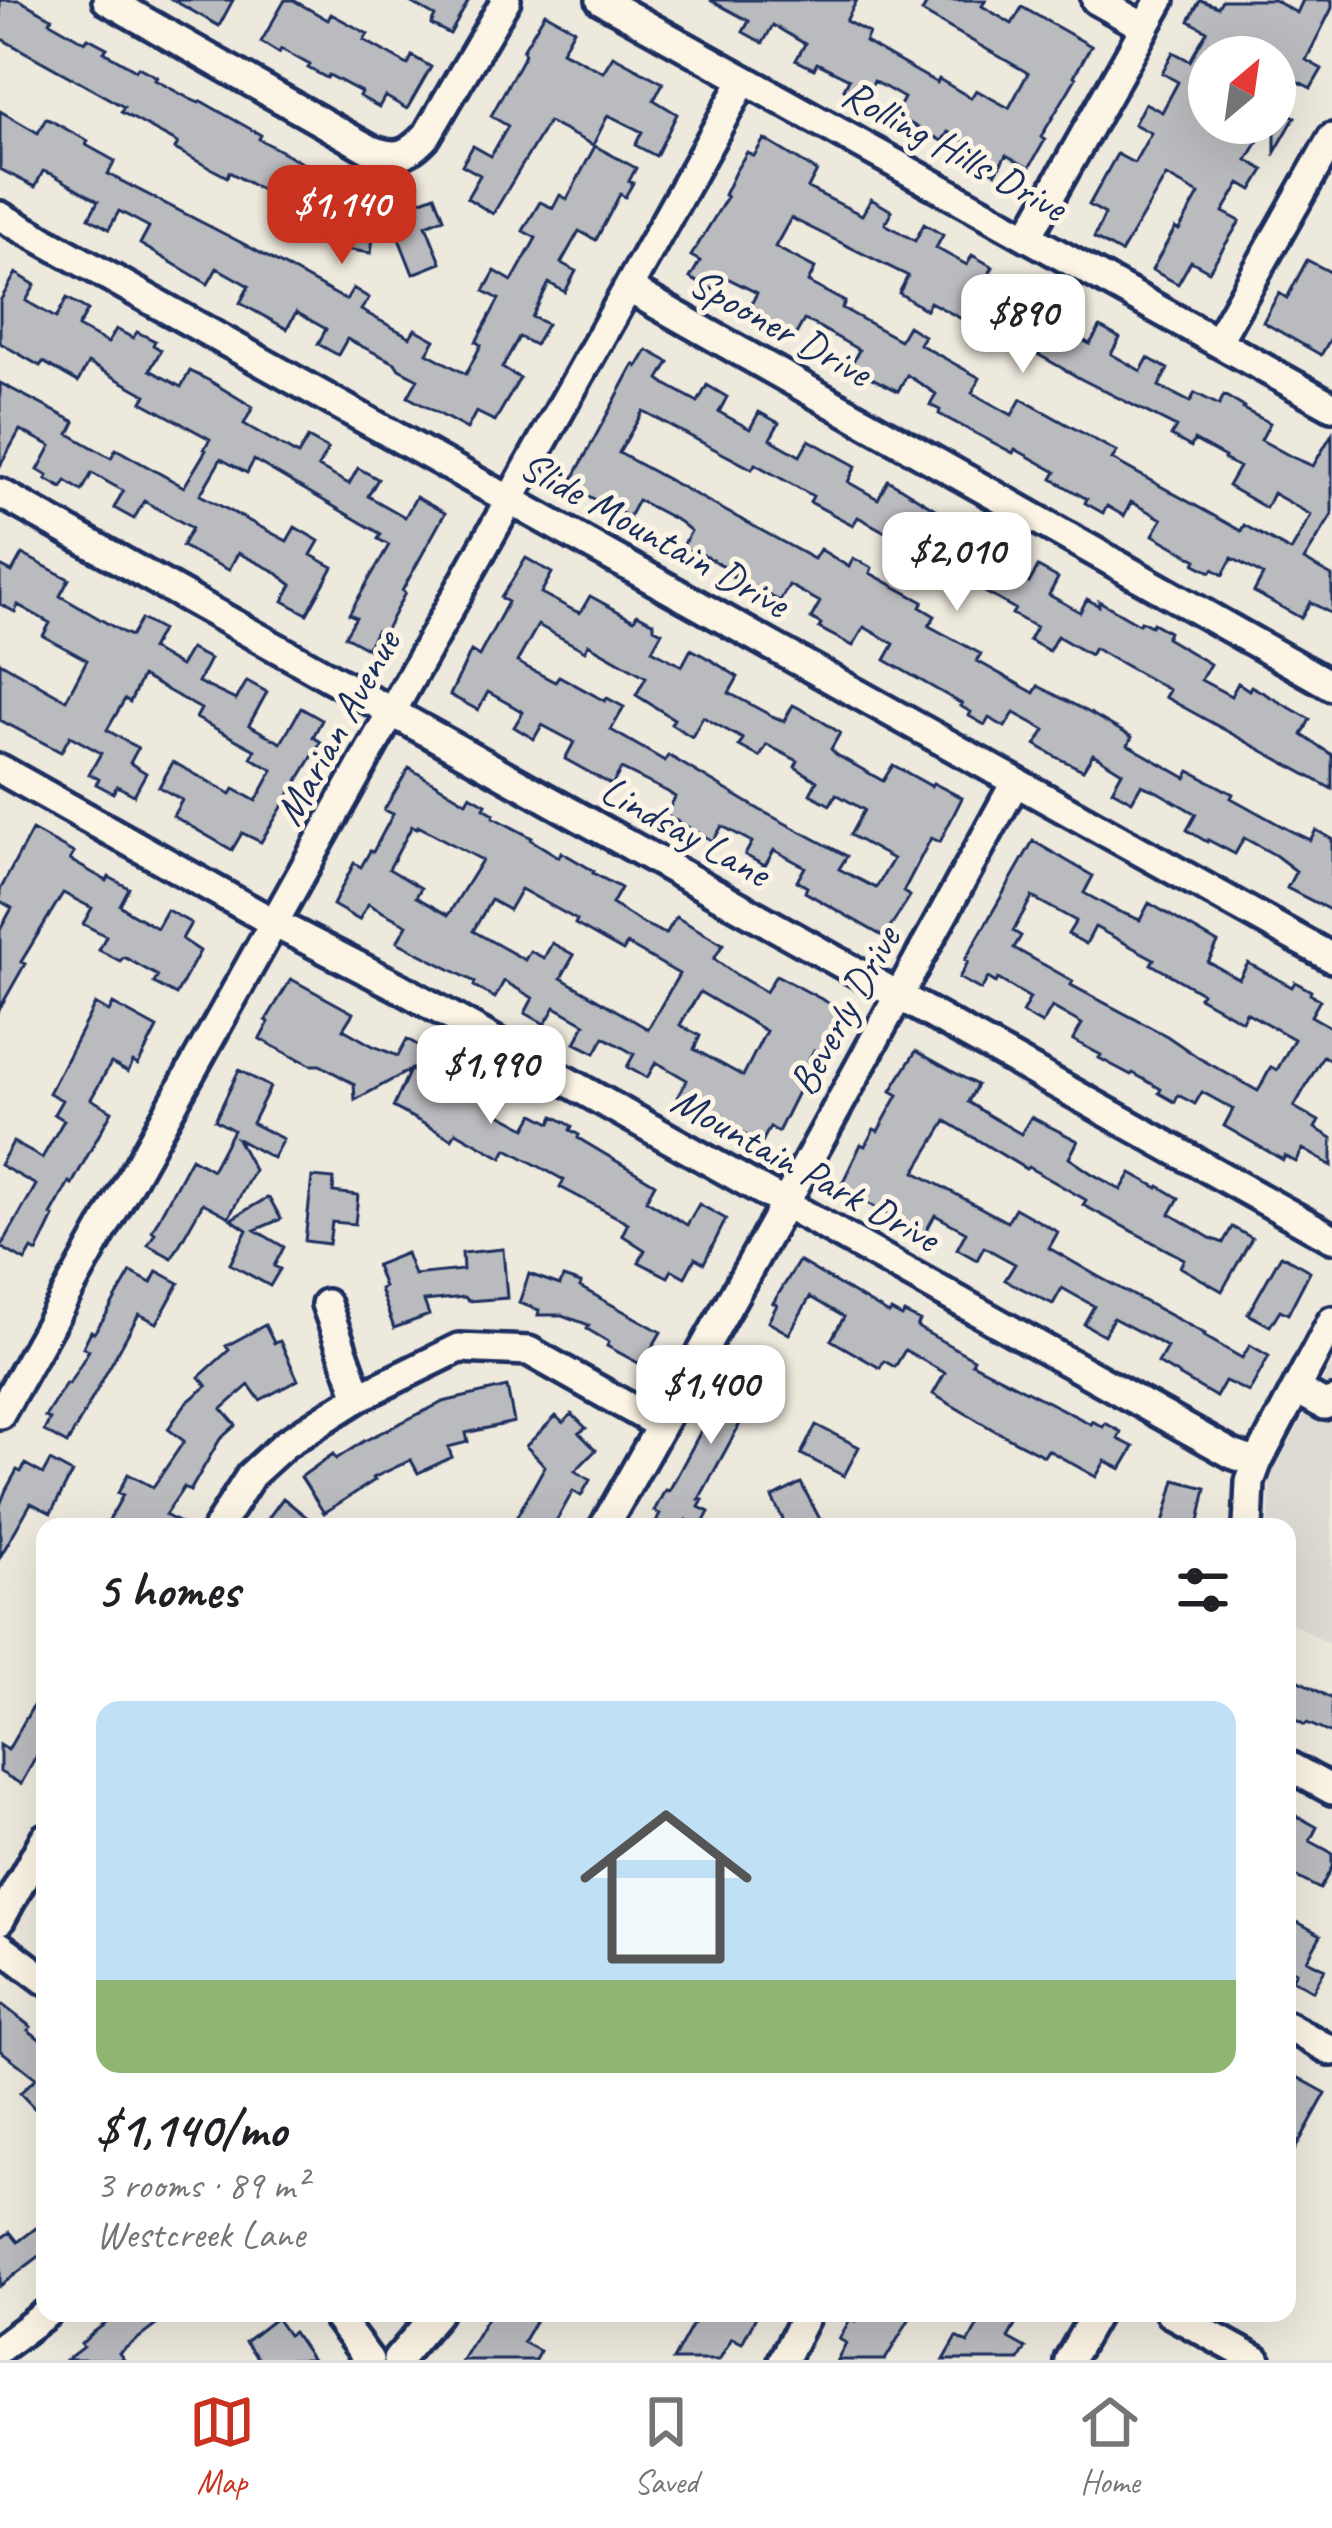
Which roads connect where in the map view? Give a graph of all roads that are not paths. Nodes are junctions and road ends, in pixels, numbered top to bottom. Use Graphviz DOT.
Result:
graph roads {
  1 [pos="107,0"];
  2 [pos="506,0"];
  3 [pos="602,0"];
  4 [pos="1096,0"];
  5 [pos="1160,0"];
  6 [pos="1144,28"];
  7 [pos="744,80"];
  8 [pos="1332,138"];
  9 [pos="0,216"];
  10 [pos="1028,236"];
  11 [pos="628,288"];
  12 [pos="1217,342"];
  13 [pos="1332,406"];
  14 [pos="0,493"];
  15 [pos="509,498"];
  16 [pos="1332,686"];
  17 [pos="393,713"];
  18 [pos="4,780"];
  19 [pos="1015,784"];
  20 [pos="274,923"];
  21 [pos="1332,958"];
  22 [pos="897,996"];
  23 [pos="784,1205"];
  24 [pos="1332,1238"];
  25 [pos="326,1304"];
  26 [pos="1332,1321"];
  27 [pos="1296,1389"];
  28 [pos="359,1397"];
  29 [pos="1332,1402"];
  30 [pos="0,1414"];
  31 [pos="660,1425"];
  32 [pos="1257,1462"];
  33 [pos="224,1518"];
  34 [pos="609,1518"];
  35 [pos="1248,1518"];
  36 [pos="1296,1770"];
  37 [pos="1332,1790"];
  38 [pos="36,1854"];
  39 [pos="0,1919"];
  40 [pos="0,1946"];
  41 [pos="36,1973"];
  42 [pos="1296,2031"];
  43 [pos="1332,2051"];
  44 [pos="36,2321"];
  45 [pos="341,2322"];
  46 [pos="429,2322"];
  47 [pos="802,2322"];
  48 [pos="1091,2322"];
  49 [pos="1186,2322"];
  50 [pos="0,2348"];
  51 [pos="369,2360"];
  52 [pos="397,2360"];
  53 [pos="783,2360"];
  54 [pos="1069,2360"];
  55 [pos="1256,2360"];
  1 -- 2 [label="street"];
  3 -- 7 [label="street, Rolling Hills Drive"];
  4 -- 6 [label="street"];
  5 -- 6 [label="street"];
  6 -- 10 [label="street"];
  7 -- 10 [label="street, Rolling Hills Drive"];
  7 -- 11 [label="street, Marian Avenue"];
  8 -- 12 [label="street"];
  9 -- 15 [label="street, Slide Mountain Drive"];
  10 -- 12 [label="street, Rolling Hills Drive"];
  11 -- 15 [label="street, Marian Avenue"];
  11 -- 16 [label="street, Spooner Drive"];
  12 -- 13 [label="street, Rolling Hills Drive"];
  14 -- 17 [label="street, Lindsay Lane"];
  15 -- 17 [label="street, Marian Avenue"];
  15 -- 19 [label="street, Slide Mountain Drive"];
  17 -- 20 [label="street, Marian Avenue"];
  17 -- 22 [label="street, Lindsay Lane"];
  18 -- 20 [label="street, Mountain Park Drive"];
  19 -- 21 [label="street, Slide Mountain Drive"];
  19 -- 22 [label="street, Beverly Drive"];
  20 -- 23 [label="street, Mountain Park Drive"];
  20 -- 30 [label="street, Marian Avenue"];
  22 -- 23 [label="street, Beverly Drive"];
  22 -- 24 [label="street, Lindsay Lane"];
  23 -- 31 [label="street, Beverly Drive"];
  23 -- 32 [label="street, Mountain Park Drive"];
  25 -- 28 [label="street"];
  26 -- 27 [label="street"];
  27 -- 29 [label="street"];
  27 -- 32 [label="street"];
  28 -- 31 [label="street"];
  28 -- 33 [label="street"];
  31 -- 34 [label="street, Beverly Drive"];
  32 -- 35 [label="street"];
  36 -- 37 [label="street"];
  38 -- 39 [label="street"];
  40 -- 41 [label="street"];
  42 -- 43 [label="street"];
  44 -- 50 [label="street"];
  45 -- 51 [label="street"];
  46 -- 52 [label="street"];
  47 -- 53 [label="street"];
  48 -- 54 [label="street"];
  49 -- 55 [label="street"];
}
